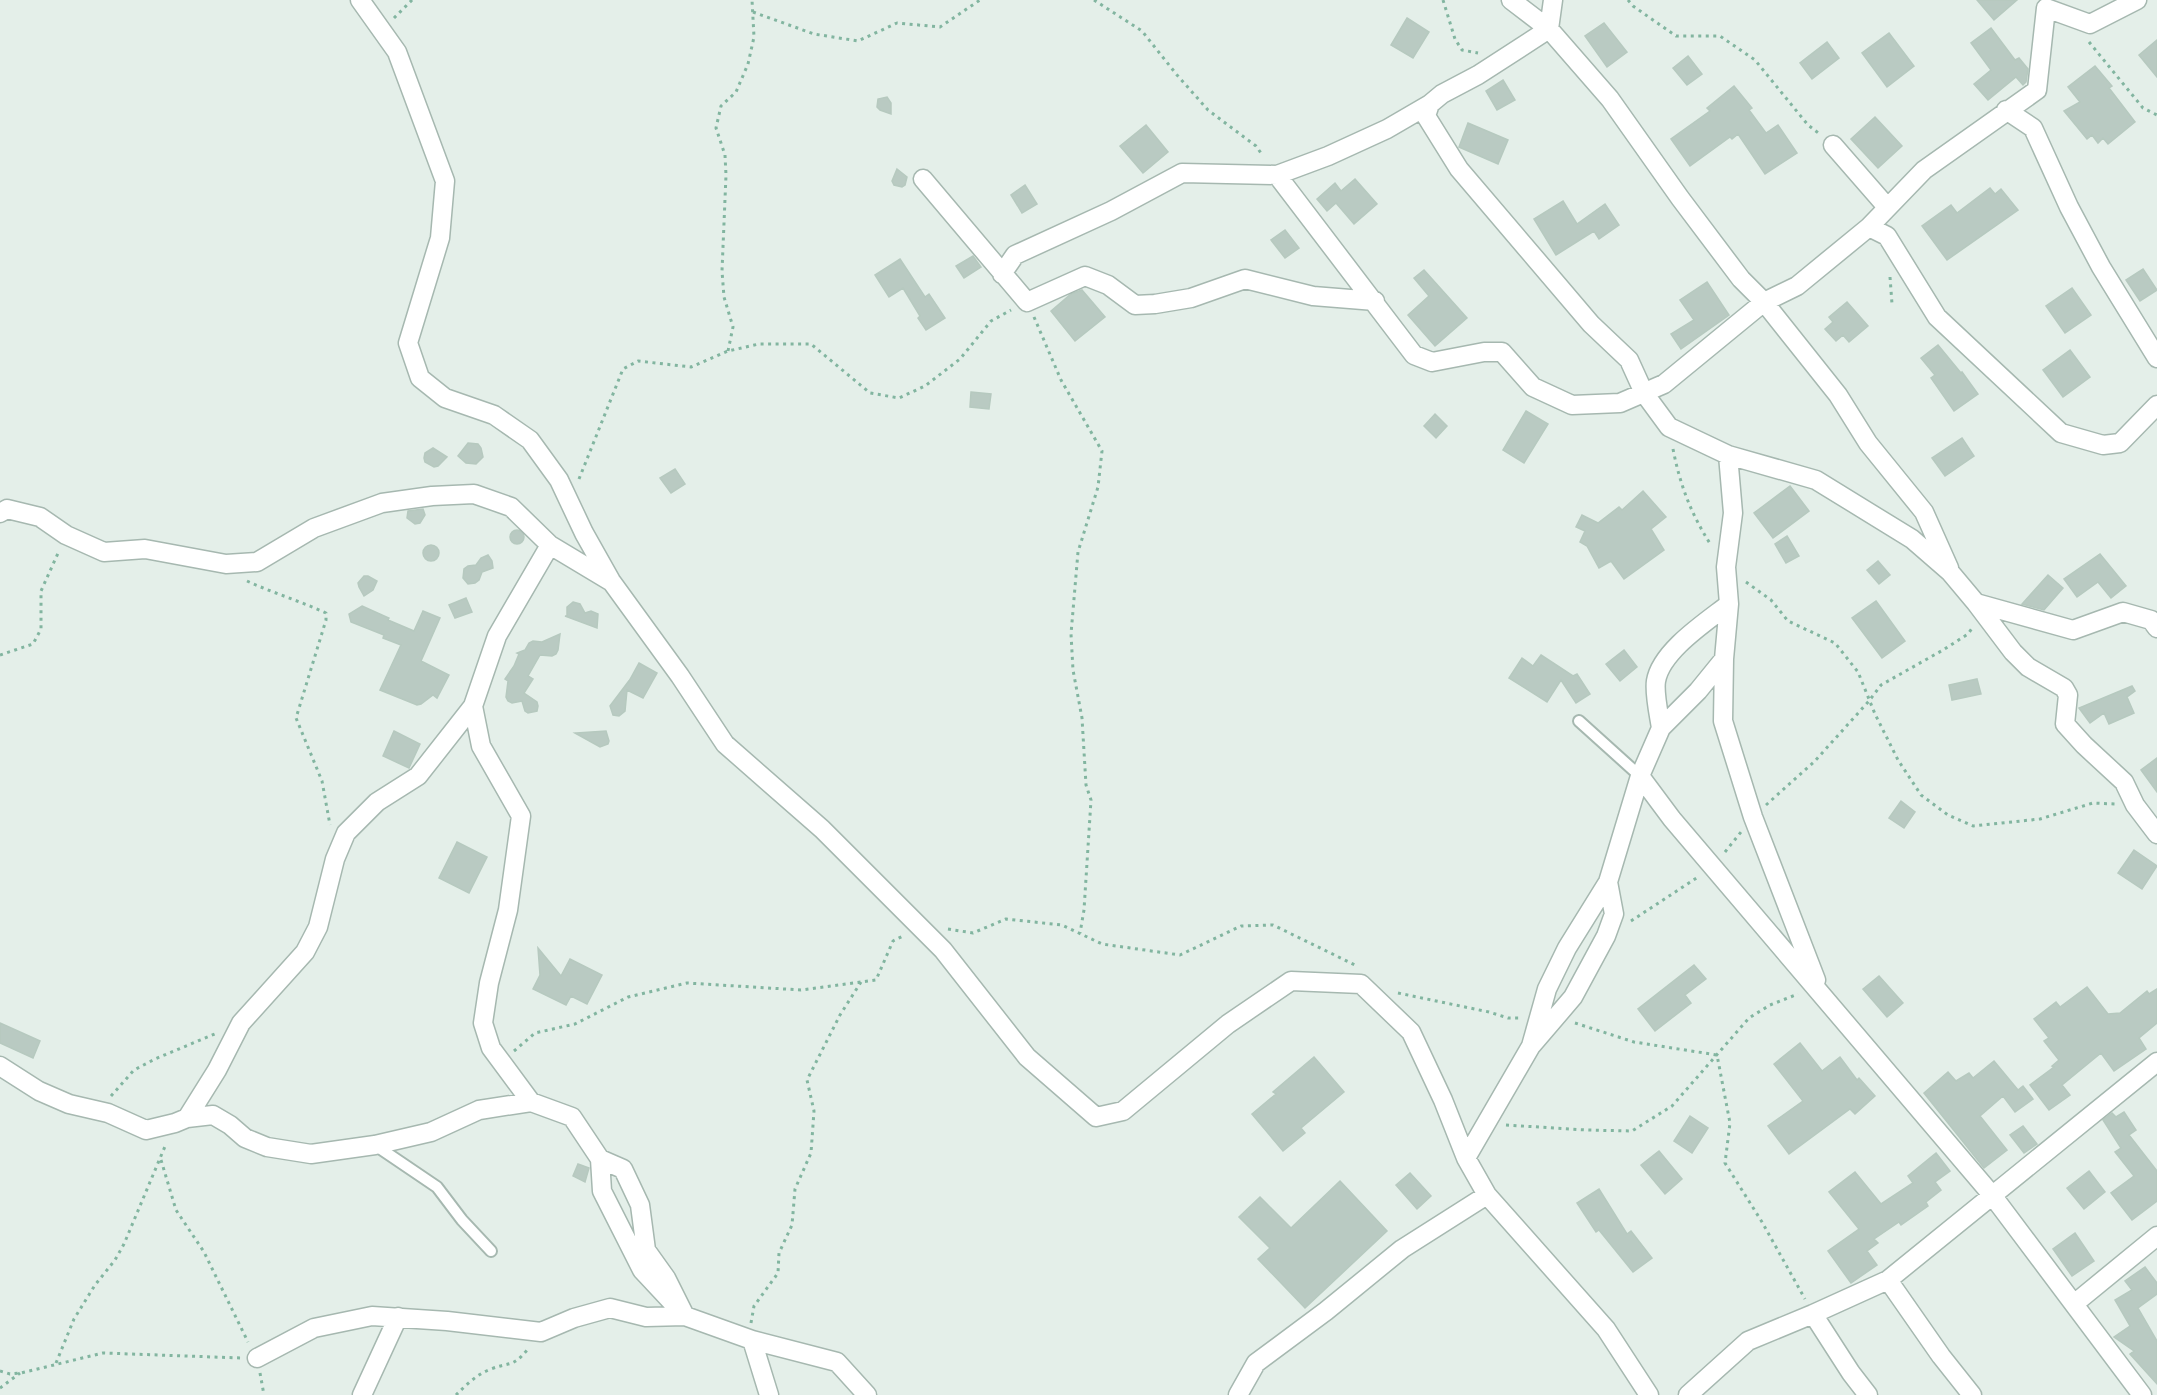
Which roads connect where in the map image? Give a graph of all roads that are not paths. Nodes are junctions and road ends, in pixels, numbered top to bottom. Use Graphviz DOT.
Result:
graph roads {
  1 [pos="360,0"];
  2 [pos="1511,0"];
  3 [pos="1553,0"];
  4 [pos="2137,0"];
  5 [pos="2043,4"];
  6 [pos="1549,29"];
  7 [pos="1430,104"];
  8 [pos="2006,110"];
  9 [pos="1833,145"];
  10 [pos="1277,175"];
  11 [pos="923,179"];
  12 [pos="1887,207"];
  13 [pos="1869,227"];
  14 [pos="1002,274"];
  15 [pos="1375,301"];
  16 [pos="1764,302"];
  17 [pos="2157,358"];
  18 [pos="1644,393"];
  19 [pos="2157,405"];
  20 [pos="1728,455"];
  21 [pos="0,513"];
  22 [pos="550,545"];
  23 [pos="1950,572"];
  24 [pos="611,581"];
  25 [pos="1729,604"];
  26 [pos="1979,608"];
  27 [pos="2157,628"];
  28 [pos="1724,659"];
  29 [pos="473,706"];
  30 [pos="1579,721"];
  31 [pos="1661,728"];
  32 [pos="1640,776"];
  33 [pos="2157,834"];
  34 [pos="1608,882"];
  35 [pos="1821,992"];
  36 [pos="1531,1046"];
  37 [pos="2157,1062"];
  38 [pos="0,1066"];
  39 [pos="531,1102"];
  40 [pos="181,1120"];
  41 [pos="375,1145"];
  42 [pos="1466,1158"];
  43 [pos="600,1159"];
  44 [pos="634,1192"];
  45 [pos="1487,1195"];
  46 [pos="1992,1195"];
  47 [pos="621,1229"];
  48 [pos="2157,1236"];
  49 [pos="491,1251"];
  50 [pos="1888,1280"];
  51 [pos="2074,1304"];
  52 [pos="1813,1314"];
  53 [pos="685,1316"];
  54 [pos="398,1317"];
  55 [pos="753,1340"];
  56 [pos="257,1358"];
  57 [pos="362,1395"];
  58 [pos="769,1395"];
  59 [pos="867,1395"];
  60 [pos="1238,1395"];
  61 [pos="1649,1395"];
  62 [pos="1688,1395"];
  63 [pos="1868,1395"];
  64 [pos="1972,1395"];
  65 [pos="2142,1395"];
  1 -- 24 [label="street"];
  2 -- 6 [label="street"];
  3 -- 6 [label="street"];
  4 -- 5 [label="street"];
  5 -- 8 [label="street"];
  6 -- 7 [label="street"];
  6 -- 16 [label="street"];
  7 -- 10 [label="street"];
  7 -- 18 [label="street"];
  8 -- 12 [label="street"];
  8 -- 17 [label="street"];
  9 -- 12 [label="street"];
  10 -- 14 [label="street"];
  10 -- 15 [label="street"];
  11 -- 14 [label="street"];
  12 -- 13 [label="street"];
  13 -- 16 [label="street"];
  13 -- 19 [label="street"];
  14 -- 15 [label="street"];
  15 -- 18 [label="street"];
  16 -- 18 [label="street"];
  16 -- 23 [label="street"];
  18 -- 20 [label="street"];
  20 -- 23 [label="street"];
  20 -- 25 [label="street"];
  21 -- 22 [label="street"];
  22 -- 24 [label="street"];
  22 -- 29 [label="street"];
  23 -- 26 [label="street"];
  24 -- 42 [label="street"];
  25 -- 28 [label="street"];
  25 -- 31 [label="street"];
  26 -- 27 [label="street"];
  26 -- 33 [label="street"];
  28 -- 31 [label="street"];
  28 -- 35 [label="street"];
  29 -- 39 [label="street"];
  29 -- 40 [label="street"];
  30 -- 32 [label="lane"];
  31 -- 32 [label="street"];
  32 -- 34 [label="street"];
  32 -- 35 [label="street"];
  34 -- 36 [label="street"];
  34 -- 36 [label="street"];
  35 -- 46 [label="street"];
  36 -- 42 [label="street"];
  37 -- 46 [label="street"];
  38 -- 40 [label="street"];
  39 -- 41 [label="street"];
  39 -- 43 [label="street"];
  40 -- 41 [label="street"];
  41 -- 49 [label="lane"];
  42 -- 45 [label="street"];
  43 -- 44 [label="street"];
  43 -- 47 [label="street"];
  44 -- 47 [label="street"];
  44 -- 53 [label="street"];
  45 -- 60 [label="street"];
  45 -- 61 [label="street"];
  46 -- 50 [label="street"];
  46 -- 51 [label="street"];
  47 -- 53 [label="street"];
  48 -- 51 [label="street"];
  50 -- 52 [label="street"];
  50 -- 64 [label="street"];
  51 -- 65 [label="street"];
  52 -- 62 [label="street"];
  52 -- 63 [label="street"];
  53 -- 54 [label="street"];
  53 -- 55 [label="street"];
  54 -- 56 [label="street"];
  54 -- 57 [label="street"];
  55 -- 58 [label="street"];
  55 -- 59 [label="street"];
}
